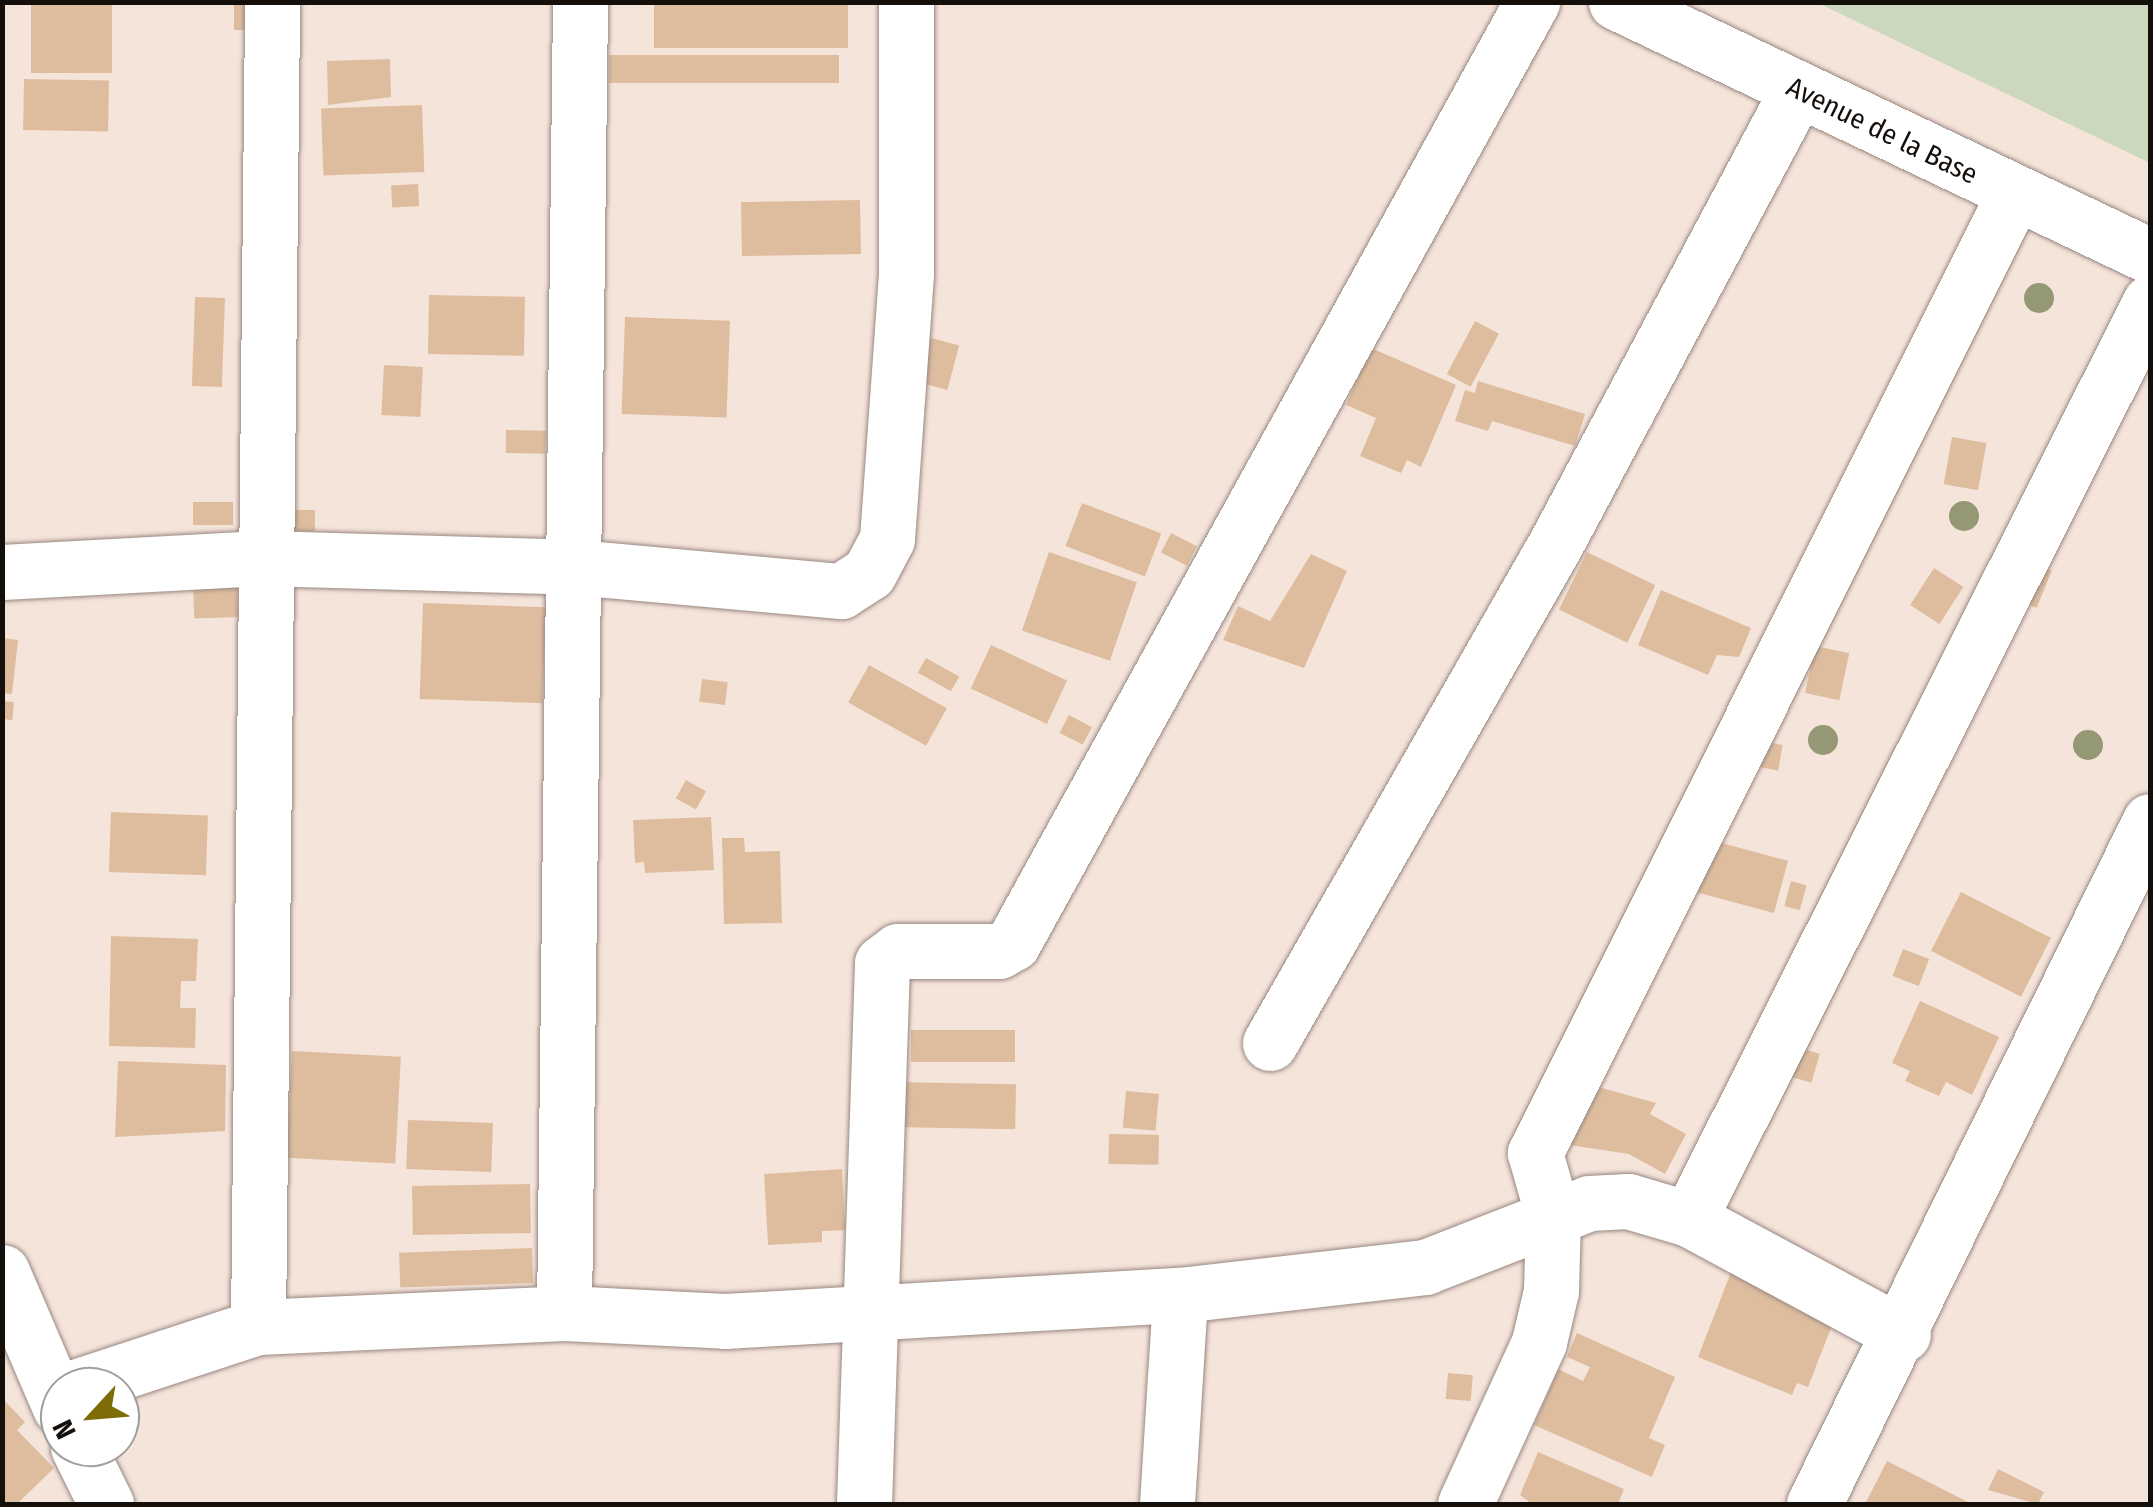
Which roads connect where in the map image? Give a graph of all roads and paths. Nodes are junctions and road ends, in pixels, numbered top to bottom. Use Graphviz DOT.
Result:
graph roads {
  1 [pos="272,2"];
  2 [pos="580,2"];
  3 [pos="906,2"];
  4 [pos="1532,2"];
  5 [pos="1616,2"];
  6 [pos="1797,91"];
  7 [pos="2014,194"];
  8 [pos="2150,256"];
  9 [pos="2150,302"];
  10 [pos="262,558"];
  11 [pos="575,567"];
  12 [pos="2,572"];
  13 [pos="2150,821"];
  14 [pos="1270,1043"];
  15 [pos="1554,1216"];
  16 [pos="1689,1219"];
  17 [pos="2,1272"];
  18 [pos="1180,1295"];
  19 [pos="876,1308"];
  20 [pos="564,1314"];
  21 [pos="258,1327"];
  22 [pos="1903,1334"];
  23 [pos="48,1367"];
  24 [pos="140,1368"];
  25 [pos="88,1467"];
  26 [pos="106,1504"];
  27 [pos="864,1504"];
  28 [pos="1166,1504"];
  29 [pos="1466,1504"];
  30 [pos="1814,1504"];
  1 -- 10 [label="street"];
  2 -- 11 [label="street"];
  3 -- 11 [label="street"];
  4 -- 19 [label="street"];
  5 -- 6 [label="street, Avenue de la Base"];
  6 -- 7 [label="street, Avenue de la Base"];
  6 -- 14 [label="street"];
  7 -- 8 [label="street, Avenue de la Base"];
  7 -- 15 [label="street"];
  9 -- 16 [label="street"];
  10 -- 11 [label="street"];
  10 -- 12 [label="street"];
  10 -- 21 [label="street"];
  11 -- 20 [label="street"];
  13 -- 22 [label="street"];
  15 -- 16 [label="street"];
  15 -- 18 [label="street"];
  15 -- 29 [label="street"];
  16 -- 22 [label="street"];
  17 -- 23 [label="street"];
  18 -- 19 [label="street"];
  18 -- 28 [label="street"];
  19 -- 20 [label="street"];
  19 -- 27 [label="street"];
  20 -- 21 [label="street"];
  21 -- 24 [label="street"];
  22 -- 30 [label="street"];
  25 -- 26 [label="street"];
}
